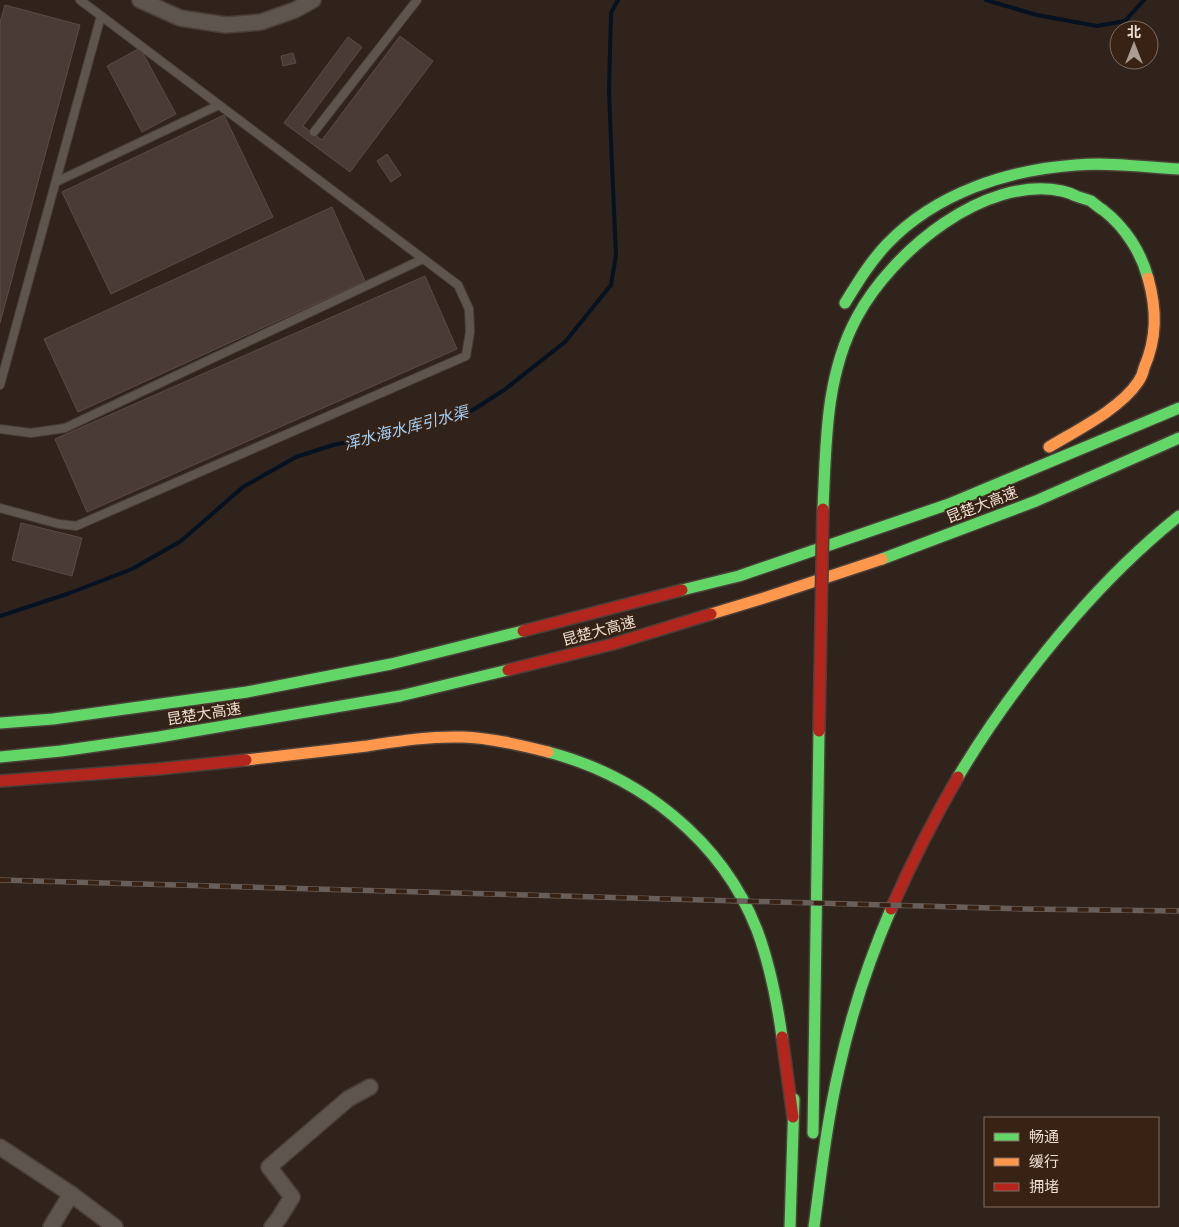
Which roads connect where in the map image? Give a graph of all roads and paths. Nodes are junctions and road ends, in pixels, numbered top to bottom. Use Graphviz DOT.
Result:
graph roads {
  1 [pos="80,0"];
  2 [pos="140,0"];
  3 [pos="313,0"];
  4 [pos="417,0"];
  5 [pos="101,16"];
  6 [pos="219,105"];
  7 [pos="314,132"];
  8 [pos="1179,169"];
  9 [pos="56,182"];
  10 [pos="423,259"];
  11 [pos="841,311"];
  12 [pos="0,385"];
  13 [pos="1179,408"];
  14 [pos="0,429"];
  15 [pos="1179,438"];
  16 [pos="1043,450"];
  17 [pos="1026,460"];
  18 [pos="949,504"];
  19 [pos="0,508"];
  20 [pos="1179,516"];
  21 [pos="806,543"];
  22 [pos="805,593"];
  23 [pos="0,723"];
  24 [pos="0,757"];
  25 [pos="0,781"];
  26 [pos="795,1048"];
  27 [pos="370,1087"];
  28 [pos="793,1117"];
  29 [pos="0,1147"];
  30 [pos="70,1194"];
  31 [pos="51,1227"];
  32 [pos="115,1227"];
  33 [pos="272,1227"];
  34 [pos="790,1227"];
  35 [pos="813,1227"];
  1 -- 5 [label="lane"];
  2 -- 3 [label="street"];
  4 -- 7 [label="lane"];
  5 -- 6 [label="lane"];
  5 -- 9 [label="lane"];
  6 -- 9 [label="lane"];
  6 -- 10 [label="lane"];
  8 -- 11 [label="highway"];
  9 -- 12 [label="lane"];
  10 -- 14 [label="lane"];
  10 -- 19 [label="lane"];
  13 -- 18 [label="highway, 昆楚大高速"];
  15 -- 24 [label="highway, 昆楚大高速"];
  16 -- 35 [label="highway, bridge"];
  17 -- 18 [label="highway"];
  18 -- 23 [label="highway, 昆楚大高速"];
  20 -- 35 [label="highway"];
  21 -- 22 [label="highway"];
  25 -- 28 [label="highway"];
  26 -- 28 [label="highway"];
  27 -- 33 [label="street"];
  28 -- 34 [label="highway"];
  29 -- 30 [label="street"];
  30 -- 31 [label="street"];
  30 -- 32 [label="street"];
}
